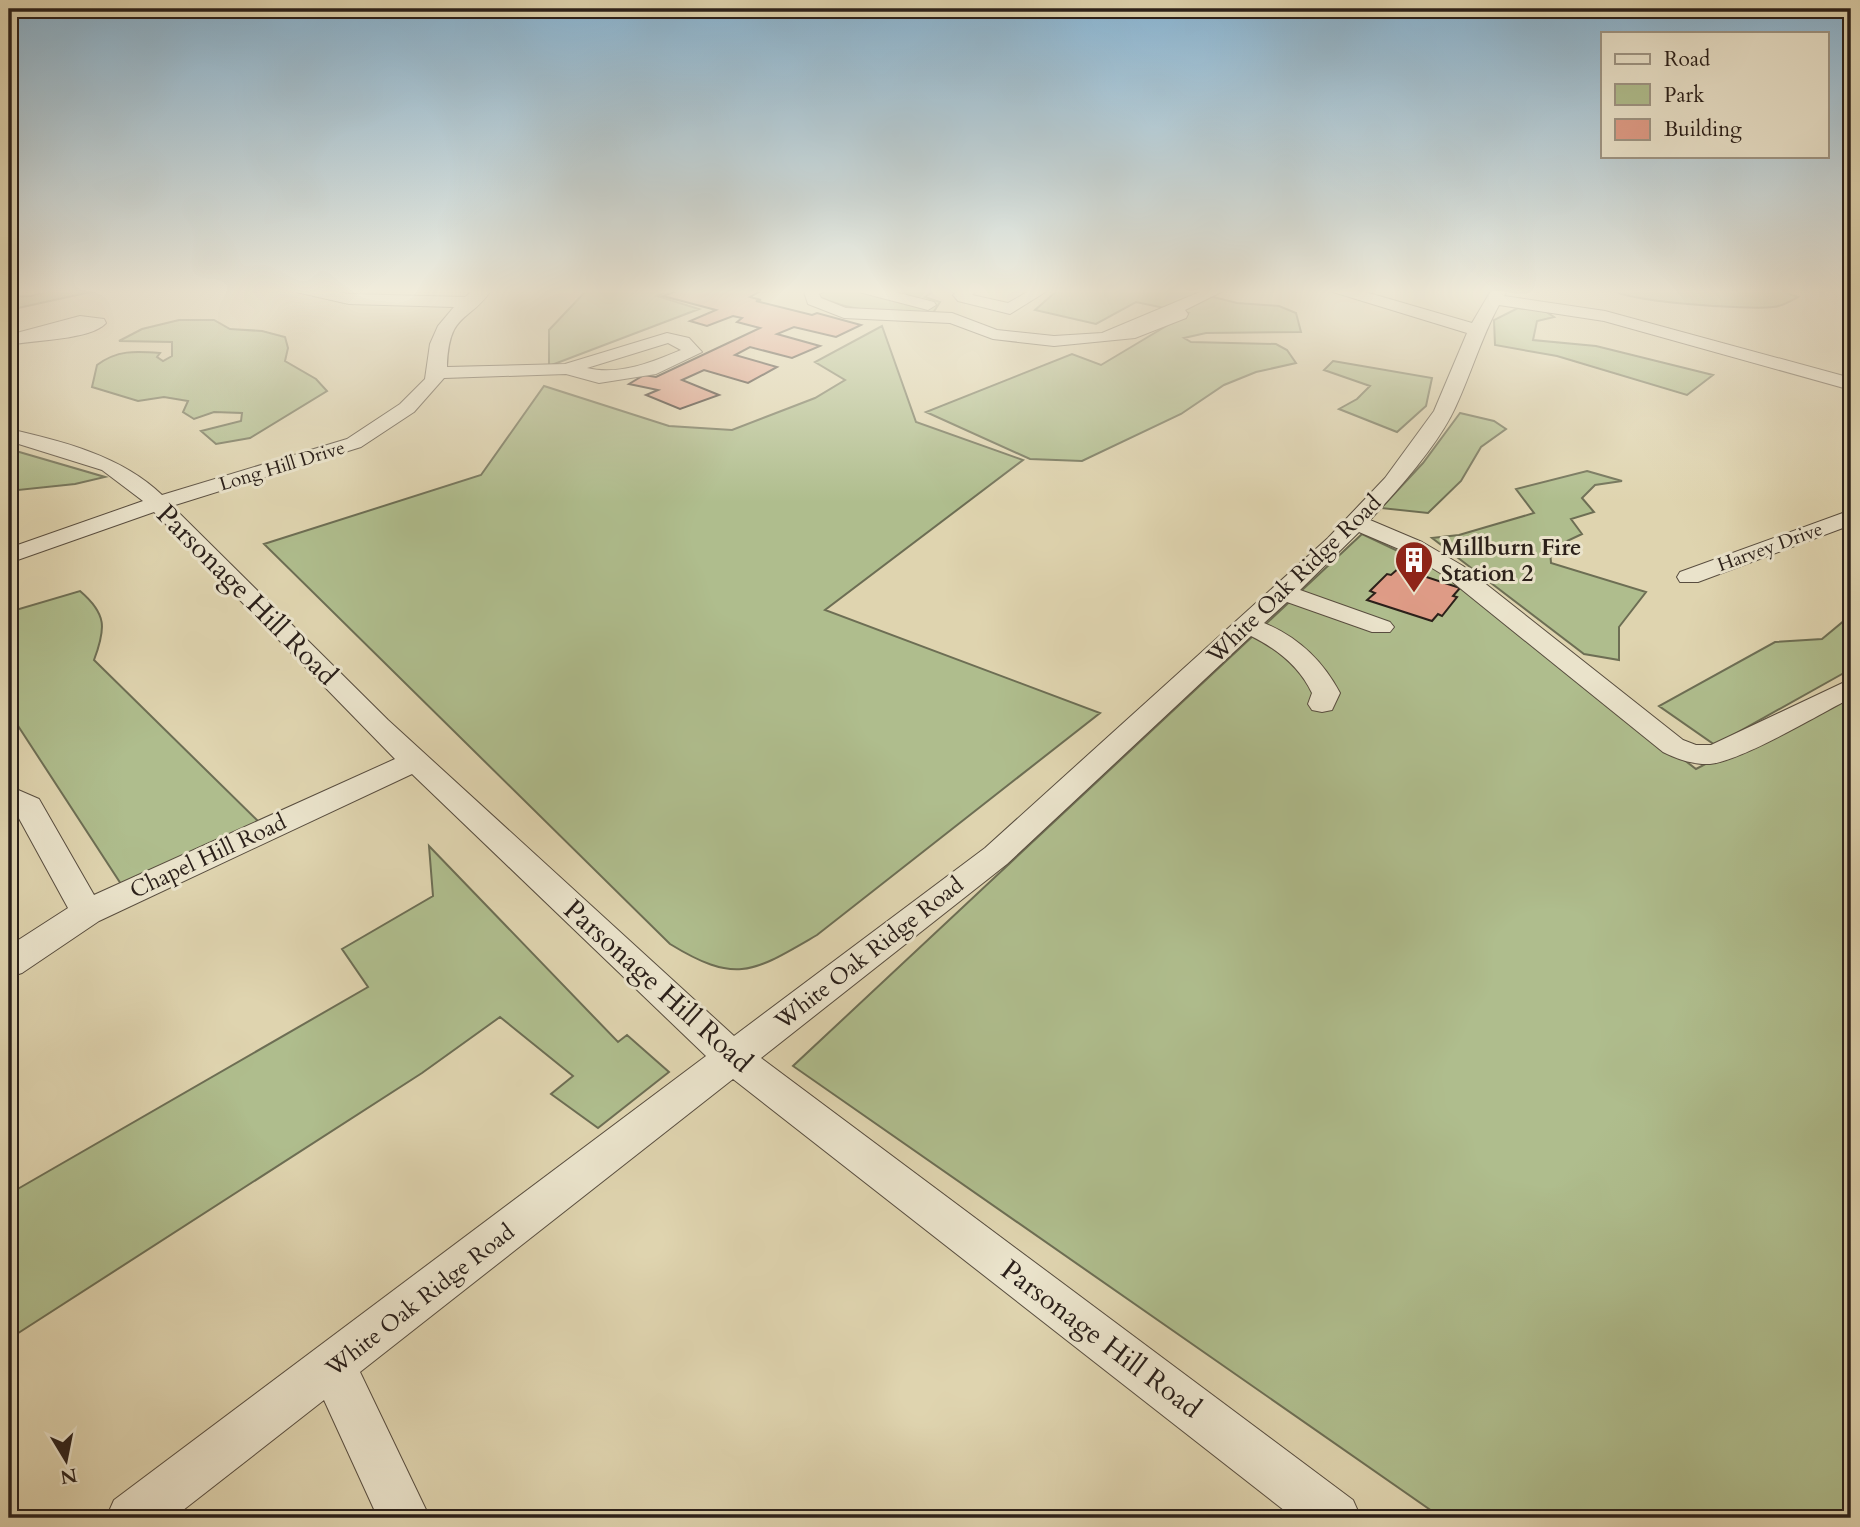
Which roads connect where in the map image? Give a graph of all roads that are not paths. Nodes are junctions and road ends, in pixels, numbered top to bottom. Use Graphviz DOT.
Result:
graph roads {
  1 [pos="438,360"];
  2 [pos="594,360"];
  3 [pos="673,360"];
  4 [pos="1465,360"];
  5 [pos="1765,360"];
  6 [pos="566,369"];
  7 [pos="437,373"];
  8 [pos="1851,384"];
  9 [pos="9,435"];
  10 [pos="156,504"];
  11 [pos="1851,517"];
  12 [pos="1356,522"];
  13 [pos="9,556"];
  14 [pos="1689,577"];
  15 [pos="1283,592"];
  16 [pos="1247,625"];
  17 [pos="1381,627"];
  18 [pos="1851,687"];
  19 [pos="1322,704"];
  20 [pos="415,761"];
  21 [pos="9,796"];
  22 [pos="87,912"];
  23 [pos="9,964"];
  24 [pos="733,1058"];
  25 [pos="333,1367"];
  26 [pos="132,1518"];
  27 [pos="404,1518"];
  28 [pos="1335,1518"];
  1 -- 7 [label="street"];
  2 -- 6 [label="street"];
  3 -- 6 [label="street"];
  4 -- 12 [label="street, White Oak Ridge Road"];
  5 -- 8 [label="street"];
  6 -- 7 [label="street"];
  7 -- 10 [label="street, Long Hill Drive"];
  9 -- 10 [label="street, Parsonage Hill Road"];
  10 -- 13 [label="street, Long Hill Drive"];
  10 -- 20 [label="street, Parsonage Hill Road"];
  11 -- 14 [label="street, Harvey Drive"];
  12 -- 15 [label="street, White Oak Ridge Road"];
  12 -- 18 [label="street"];
  15 -- 16 [label="street, White Oak Ridge Road"];
  15 -- 17 [label="street"];
  16 -- 19 [label="street"];
  16 -- 24 [label="street, White Oak Ridge Road"];
  20 -- 22 [label="street, Chapel Hill Road"];
  20 -- 24 [label="street, Parsonage Hill Road"];
  21 -- 22 [label="street"];
  22 -- 23 [label="street, Chapel Hill Road"];
  24 -- 25 [label="street, White Oak Ridge Road"];
  24 -- 28 [label="street, Parsonage Hill Road"];
  25 -- 26 [label="street, White Oak Ridge Road"];
  25 -- 27 [label="street"];
}
